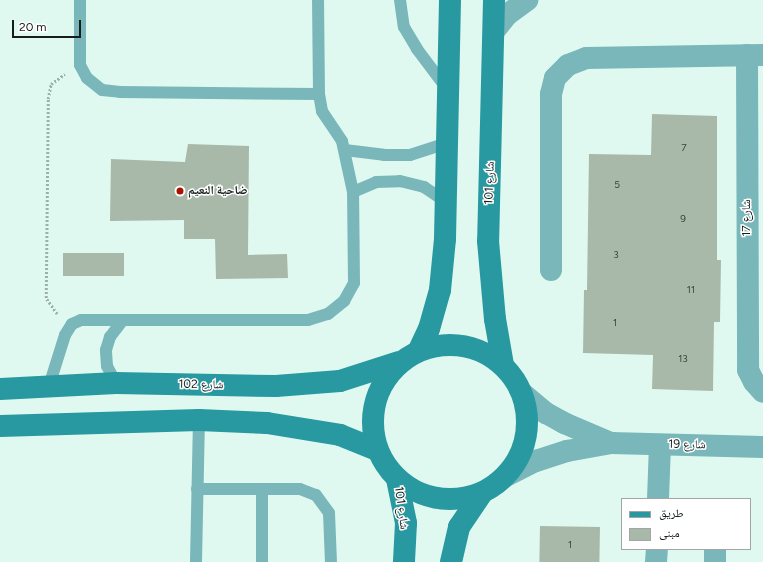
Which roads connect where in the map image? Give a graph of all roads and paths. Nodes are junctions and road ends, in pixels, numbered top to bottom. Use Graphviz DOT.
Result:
graph roads {
  1 [pos="80,0"];
  2 [pos="318,0"];
  3 [pos="400,0"];
  4 [pos="450,0"];
  5 [pos="494,0"];
  6 [pos="526,0"];
  7 [pos="494,32"];
  8 [pos="755,55"];
  9 [pos="80,65"];
  10 [pos="448,91"];
  11 [pos="319,94"];
  12 [pos="447,144"];
  13 [pos="345,150"];
  14 [pos="353,192"];
  15 [pos="445,201"];
  16 [pos="551,270"];
  17 [pos="122,321"];
  18 [pos="72,324"];
  19 [pos="419,350"];
  20 [pos="399,362"];
  21 [pos="503,365"];
  22 [pos="116,383"];
  23 [pos="49,386"];
  24 [pos="0,389"];
  25 [pos="763,392"];
  26 [pos="523,394"];
  27 [pos="199,420"];
  28 [pos="0,426"];
  29 [pos="611,443"];
  30 [pos="660,445"];
  31 [pos="763,447"];
  32 [pos="377,450"];
  33 [pos="506,476"];
  34 [pos="397,479"];
  35 [pos="197,489"];
  36 [pos="262,489"];
  37 [pos="482,493"];
  38 [pos="658,498"];
  39 [pos="656,550"];
  40 [pos="715,550"];
  41 [pos="196,562"];
  42 [pos="262,562"];
  43 [pos="331,562"];
  44 [pos="404,562"];
  45 [pos="451,562"];
  46 [pos="656,562"];
  47 [pos="715,562"];
  1 -- 9 [label="lane"];
  2 -- 11 [label="lane"];
  3 -- 10 [label="lane"];
  4 -- 10 [label="street"];
  5 -- 7 [label="street, شارع 101"];
  6 -- 7 [label="street"];
  7 -- 21 [label="street, شارع 101"];
  8 -- 16 [label="street"];
  8 -- 25 [label="street, شارع 17"];
  9 -- 11 [label="lane"];
  9 -- 18 [label="path"];
  10 -- 12 [label="street"];
  11 -- 13 [label="lane"];
  12 -- 13 [label="lane"];
  12 -- 15 [label="street"];
  13 -- 14 [label="lane"];
  14 -- 15 [label="lane"];
  14 -- 17 [label="lane"];
  15 -- 19 [label="street"];
  17 -- 18 [label="lane"];
  17 -- 22 [label="lane"];
  18 -- 23 [label="lane"];
  19 -- 20 [label="street"];
  19 -- 21 [label="street"];
  20 -- 22 [label="street, شارع 102"];
  20 -- 32 [label="street"];
  21 -- 26 [label="street"];
  22 -- 23 [label="street, شارع 102"];
  23 -- 24 [label="street, شارع 102"];
  26 -- 29 [label="street, شارع 19"];
  26 -- 33 [label="street"];
  27 -- 28 [label="street"];
  27 -- 32 [label="street"];
  27 -- 35 [label="lane"];
  29 -- 30 [label="street, شارع 19"];
  29 -- 33 [label="street, شارع 19"];
  30 -- 31 [label="street, شارع 19"];
  30 -- 38 [label="street"];
  32 -- 34 [label="street"];
  33 -- 37 [label="street"];
  34 -- 37 [label="street"];
  34 -- 44 [label="street, شارع 101"];
  35 -- 36 [label="lane"];
  35 -- 41 [label="lane"];
  36 -- 42 [label="lane"];
  36 -- 43 [label="lane"];
  37 -- 45 [label="street"];
  39 -- 46 [label="street"];
  40 -- 47 [label="street"];
}
